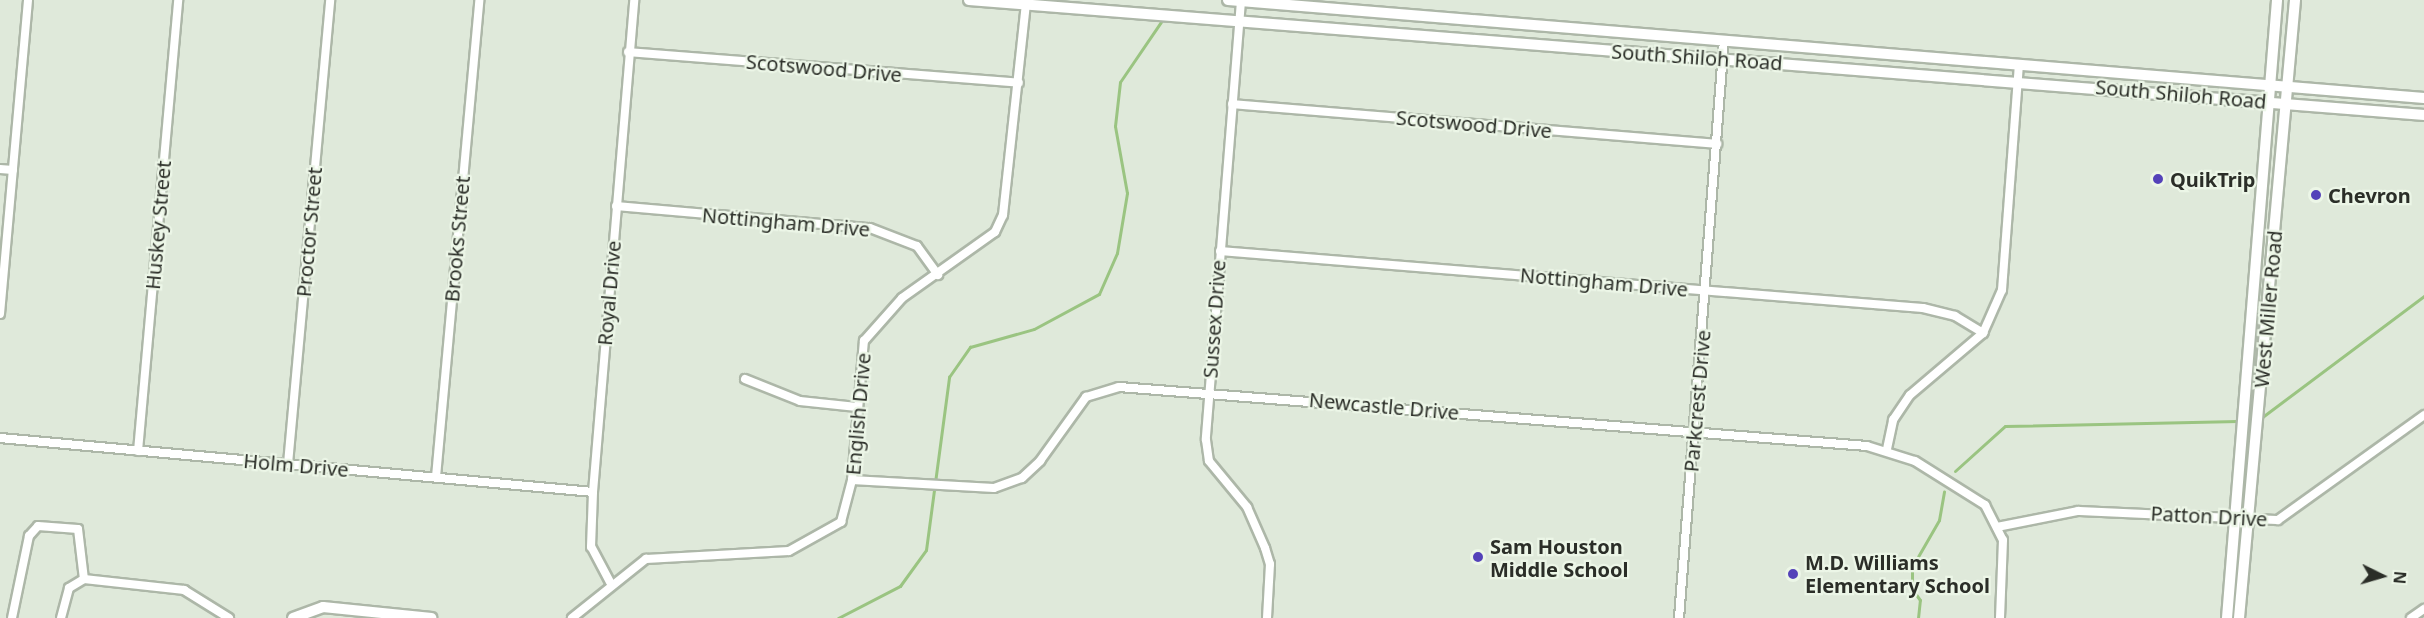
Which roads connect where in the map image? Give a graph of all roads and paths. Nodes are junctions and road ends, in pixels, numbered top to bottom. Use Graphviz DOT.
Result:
graph roads {
  1 [pos="28,0"];
  2 [pos="178,0"];
  3 [pos="330,0"];
  4 [pos="479,0"];
  5 [pos="634,0"];
  6 [pos="969,0"];
  7 [pos="1228,0"];
  8 [pos="2277,0"];
  9 [pos="2295,0"];
  10 [pos="1241,1"];
  11 [pos="1026,2"];
  12 [pos="1239,23"];
  13 [pos="1724,40"];
  14 [pos="628,52"];
  15 [pos="1723,59"];
  16 [pos="2019,66"];
  17 [pos="2018,82"];
  18 [pos="1019,83"];
  19 [pos="2270,86"];
  20 [pos="2289,87"];
  21 [pos="2424,98"];
  22 [pos="2269,102"];
  23 [pos="2287,103"];
  24 [pos="1232,105"];
  25 [pos="2424,115"];
  26 [pos="1717,144"];
  27 [pos="0,169"];
  28 [pos="13,170"];
  29 [pos="616,206"];
  30 [pos="1220,251"];
  31 [pos="938,275"];
  32 [pos="1706,290"];
  33 [pos="0,314"];
  34 [pos="1983,333"];
  35 [pos="745,379"];
  36 [pos="1209,392"];
  37 [pos="857,407"];
  38 [pos="2424,414"];
  39 [pos="1694,431"];
  40 [pos="0,438"];
  41 [pos="1887,450"];
  42 [pos="138,451"];
  43 [pos="288,464"];
  44 [pos="436,477"];
  45 [pos="852,480"];
  46 [pos="593,492"];
  47 [pos="2236,518"];
  48 [pos="2248,521"];
  49 [pos="1997,527"];
  50 [pos="84,579"];
  51 [pos="610,582"];
  52 [pos="2424,609"];
  53 [pos="12,618"];
  54 [pos="61,618"];
  55 [pos="229,618"];
  56 [pos="293,618"];
  57 [pos="430,618"];
  58 [pos="572,618"];
  59 [pos="1267,618"];
  60 [pos="1679,618"];
  61 [pos="2000,618"];
  62 [pos="2227,618"];
  63 [pos="2239,618"];
  64 [pos="2411,618"];
  1 -- 28 [label="street"];
  2 -- 42 [label="street, Huskey Street"];
  3 -- 43 [label="street, Proctor Street"];
  4 -- 44 [label="street, Brooks Street"];
  5 -- 14 [label="street, Royal Drive"];
  6 -- 11 [label="main road, South Shiloh Road"];
  7 -- 10 [label="main road, South Shiloh Road"];
  8 -- 19 [label="main road, West Miller Road"];
  9 -- 20 [label="main road, West Miller Road"];
  10 -- 12 [label="street, Sussex Drive"];
  10 -- 13 [label="main road, South Shiloh Road"];
  11 -- 12 [label="main road, South Shiloh Road"];
  11 -- 18 [label="street, English Drive"];
  12 -- 15 [label="main road, South Shiloh Road"];
  12 -- 24 [label="street, Sussex Drive"];
  13 -- 15 [label="street, Parkcrest Drive"];
  13 -- 16 [label="main road, South Shiloh Road"];
  14 -- 18 [label="street, Scotswood Drive"];
  14 -- 29 [label="street, Royal Drive"];
  15 -- 17 [label="main road, South Shiloh Road"];
  15 -- 26 [label="street, Parkcrest Drive"];
  16 -- 17 [label="street"];
  16 -- 19 [label="main road, South Shiloh Road"];
  17 -- 22 [label="main road, South Shiloh Road"];
  17 -- 34 [label="street"];
  18 -- 31 [label="street, English Drive"];
  19 -- 20 [label="main road, South Shiloh Road"];
  19 -- 22 [label="main road, West Miller Road"];
  20 -- 21 [label="main road, South Shiloh Road"];
  20 -- 23 [label="main road, West Miller Road"];
  22 -- 23 [label="main road, South Shiloh Road"];
  22 -- 47 [label="main road, West Miller Road"];
  23 -- 25 [label="main road, South Shiloh Road"];
  23 -- 48 [label="main road, West Miller Road"];
  24 -- 26 [label="street, Scotswood Drive"];
  24 -- 30 [label="street, Sussex Drive"];
  26 -- 32 [label="street, Parkcrest Drive"];
  27 -- 28 [label="street"];
  28 -- 33 [label="street"];
  29 -- 31 [label="street, Nottingham Drive"];
  29 -- 46 [label="street, Royal Drive"];
  30 -- 32 [label="street, Nottingham Drive"];
  30 -- 36 [label="street, Sussex Drive"];
  31 -- 37 [label="street, English Drive"];
  32 -- 34 [label="street, Nottingham Drive"];
  32 -- 39 [label="street, Parkcrest Drive"];
  34 -- 41 [label="street"];
  35 -- 37 [label="street"];
  36 -- 39 [label="street, Newcastle Drive"];
  36 -- 45 [label="street, Newcastle Drive"];
  36 -- 59 [label="street, Sussex Drive"];
  37 -- 45 [label="street, English Drive"];
  38 -- 48 [label="street, Patton Drive"];
  39 -- 41 [label="street, Newcastle Drive"];
  39 -- 60 [label="street, Parkcrest Drive"];
  40 -- 42 [label="street, Holm Drive"];
  41 -- 49 [label="street, Newcastle Drive"];
  42 -- 43 [label="street, Holm Drive"];
  43 -- 44 [label="street, Holm Drive"];
  44 -- 46 [label="street, Holm Drive"];
  45 -- 51 [label="street, English Drive"];
  46 -- 51 [label="street, Royal Drive"];
  47 -- 48 [label="street, Patton Drive"];
  47 -- 49 [label="street, Patton Drive"];
  47 -- 62 [label="main road, West Miller Road"];
  48 -- 63 [label="main road, West Miller Road"];
  49 -- 61 [label="street"];
  50 -- 53 [label="street"];
  50 -- 54 [label="street"];
  50 -- 55 [label="street"];
  51 -- 58 [label="street, English Drive"];
  52 -- 64 [label="street"];
  56 -- 57 [label="main road"];
}
